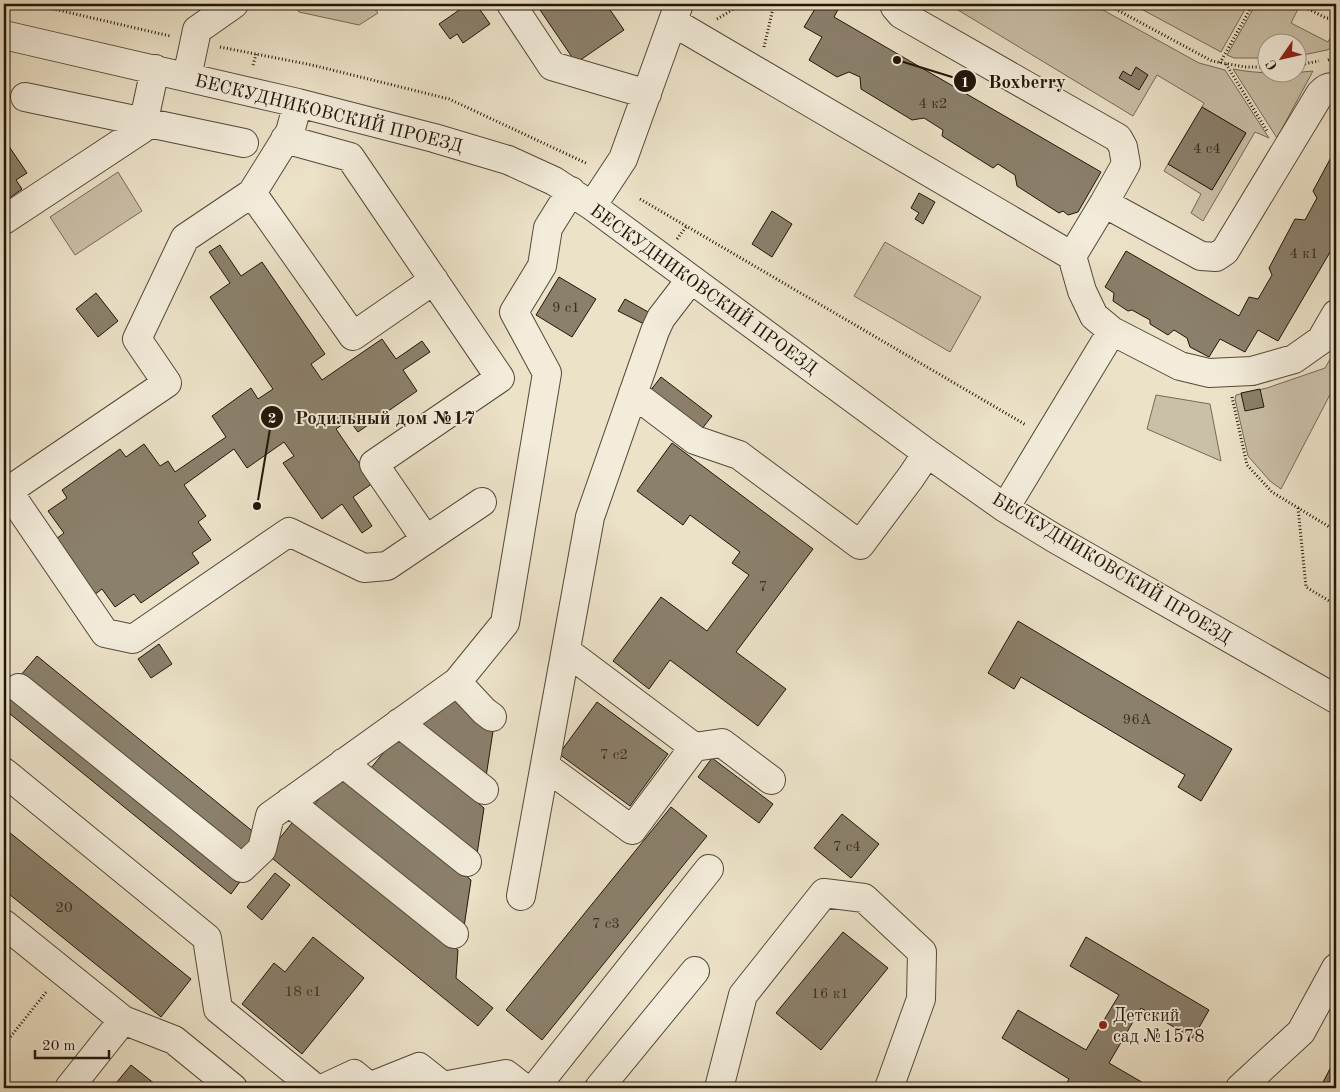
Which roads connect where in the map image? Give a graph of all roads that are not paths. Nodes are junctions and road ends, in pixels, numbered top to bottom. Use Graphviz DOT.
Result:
graph roads {
  1 [pos="234,4"];
  2 [pos="510,4"];
  3 [pos="894,4"];
  4 [pos="674,11"];
  5 [pos="4,35"];
  6 [pos="155,70"];
  7 [pos="187,77"];
  8 [pos="1336,89"];
  9 [pos="647,94"];
  10 [pos="25,97"];
  11 [pos="298,103"];
  12 [pos="143,122"];
  13 [pos="286,139"];
  14 [pos="244,143"];
  15 [pos="252,193"];
  16 [pos="581,199"];
  17 [pos="1104,203"];
  18 [pos="4,220"];
  19 [pos="1072,256"];
  20 [pos="691,279"];
  21 [pos="434,280"];
  22 [pos="1336,314"];
  23 [pos="1112,331"];
  24 [pos="633,393"];
  25 [pos="927,453"];
  26 [pos="482,502"];
  27 [pos="1005,508"];
  28 [pos="426,540"];
  29 [pos="566,651"];
  30 [pos="457,682"];
  31 [pos="19,688"];
  32 [pos="1336,699"];
  33 [pos="492,717"];
  34 [pos="399,723"];
  35 [pos="694,747"];
  36 [pos="343,763"];
  37 [pos="545,766"];
  38 [pos="4,772"];
  39 [pos="771,780"];
  40 [pos="484,790"];
  41 [pos="289,802"];
  42 [pos="467,862"];
  43 [pos="708,869"];
  44 [pos="521,896"];
  45 [pos="4,924"];
  46 [pos="454,934"];
  47 [pos="1336,968"];
  48 [pos="695,971"];
  49 [pos="123,1020"];
  50 [pos="370,1087"];
  51 [pos="69,1088"];
  52 [pos="233,1088"];
  53 [pos="315,1088"];
  54 [pos="324,1088"];
  55 [pos="524,1088"];
  56 [pos="535,1088"];
  57 [pos="599,1088"];
  58 [pos="719,1088"];
  59 [pos="889,1088"];
  60 [pos="1240,1088"];
  1 -- 7 [label="street"];
  2 -- 9 [label="street"];
  3 -- 17 [label="street"];
  4 -- 9 [label="street"];
  4 -- 19 [label="street"];
  5 -- 6 [label="street, БЕСКУДНИКОВСКИЙ ПРОЕЗД"];
  6 -- 7 [label="street, БЕСКУДНИКОВСКИЙ ПРОЕЗД"];
  6 -- 12 [label="street"];
  7 -- 11 [label="street, БЕСКУДНИКОВСКИЙ ПРОЕЗД"];
  8 -- 17 [label="street"];
  9 -- 16 [label="street"];
  10 -- 12 [label="street"];
  11 -- 13 [label="street"];
  11 -- 16 [label="street, БЕСКУДНИКОВСКИЙ ПРОЕЗД"];
  12 -- 14 [label="street"];
  12 -- 18 [label="street"];
  13 -- 15 [label="street"];
  13 -- 21 [label="street"];
  15 -- 21 [label="street"];
  15 -- 28 [label="street"];
  16 -- 20 [label="street, БЕСКУДНИКОВСКИЙ ПРОЕЗД"];
  16 -- 30 [label="street"];
  17 -- 19 [label="street"];
  19 -- 23 [label="street"];
  20 -- 24 [label="street"];
  20 -- 25 [label="street, БЕСКУДНИКОВСКИЙ ПРОЕЗД"];
  21 -- 28 [label="street"];
  22 -- 23 [label="street"];
  23 -- 27 [label="street"];
  24 -- 25 [label="street"];
  24 -- 29 [label="street"];
  25 -- 27 [label="street, БЕСКУДНИКОВСКИЙ ПРОЕЗД"];
  26 -- 28 [label="street"];
  27 -- 32 [label="street, БЕСКУДНИКОВСКИЙ ПРОЕЗД"];
  29 -- 35 [label="street"];
  29 -- 37 [label="street"];
  30 -- 33 [label="street"];
  30 -- 34 [label="street"];
  31 -- 41 [label="street"];
  34 -- 36 [label="street"];
  34 -- 40 [label="street"];
  35 -- 37 [label="street"];
  35 -- 39 [label="street"];
  36 -- 41 [label="street"];
  36 -- 42 [label="street"];
  37 -- 44 [label="street"];
  38 -- 53 [label="street"];
  41 -- 46 [label="street"];
  43 -- 56 [label="street"];
  45 -- 49 [label="street"];
  47 -- 60 [label="street"];
  48 -- 57 [label="street"];
  49 -- 51 [label="street"];
  49 -- 52 [label="street"];
  50 -- 54 [label="street"];
  50 -- 55 [label="street"];
  58 -- 59 [label="street"];
}
